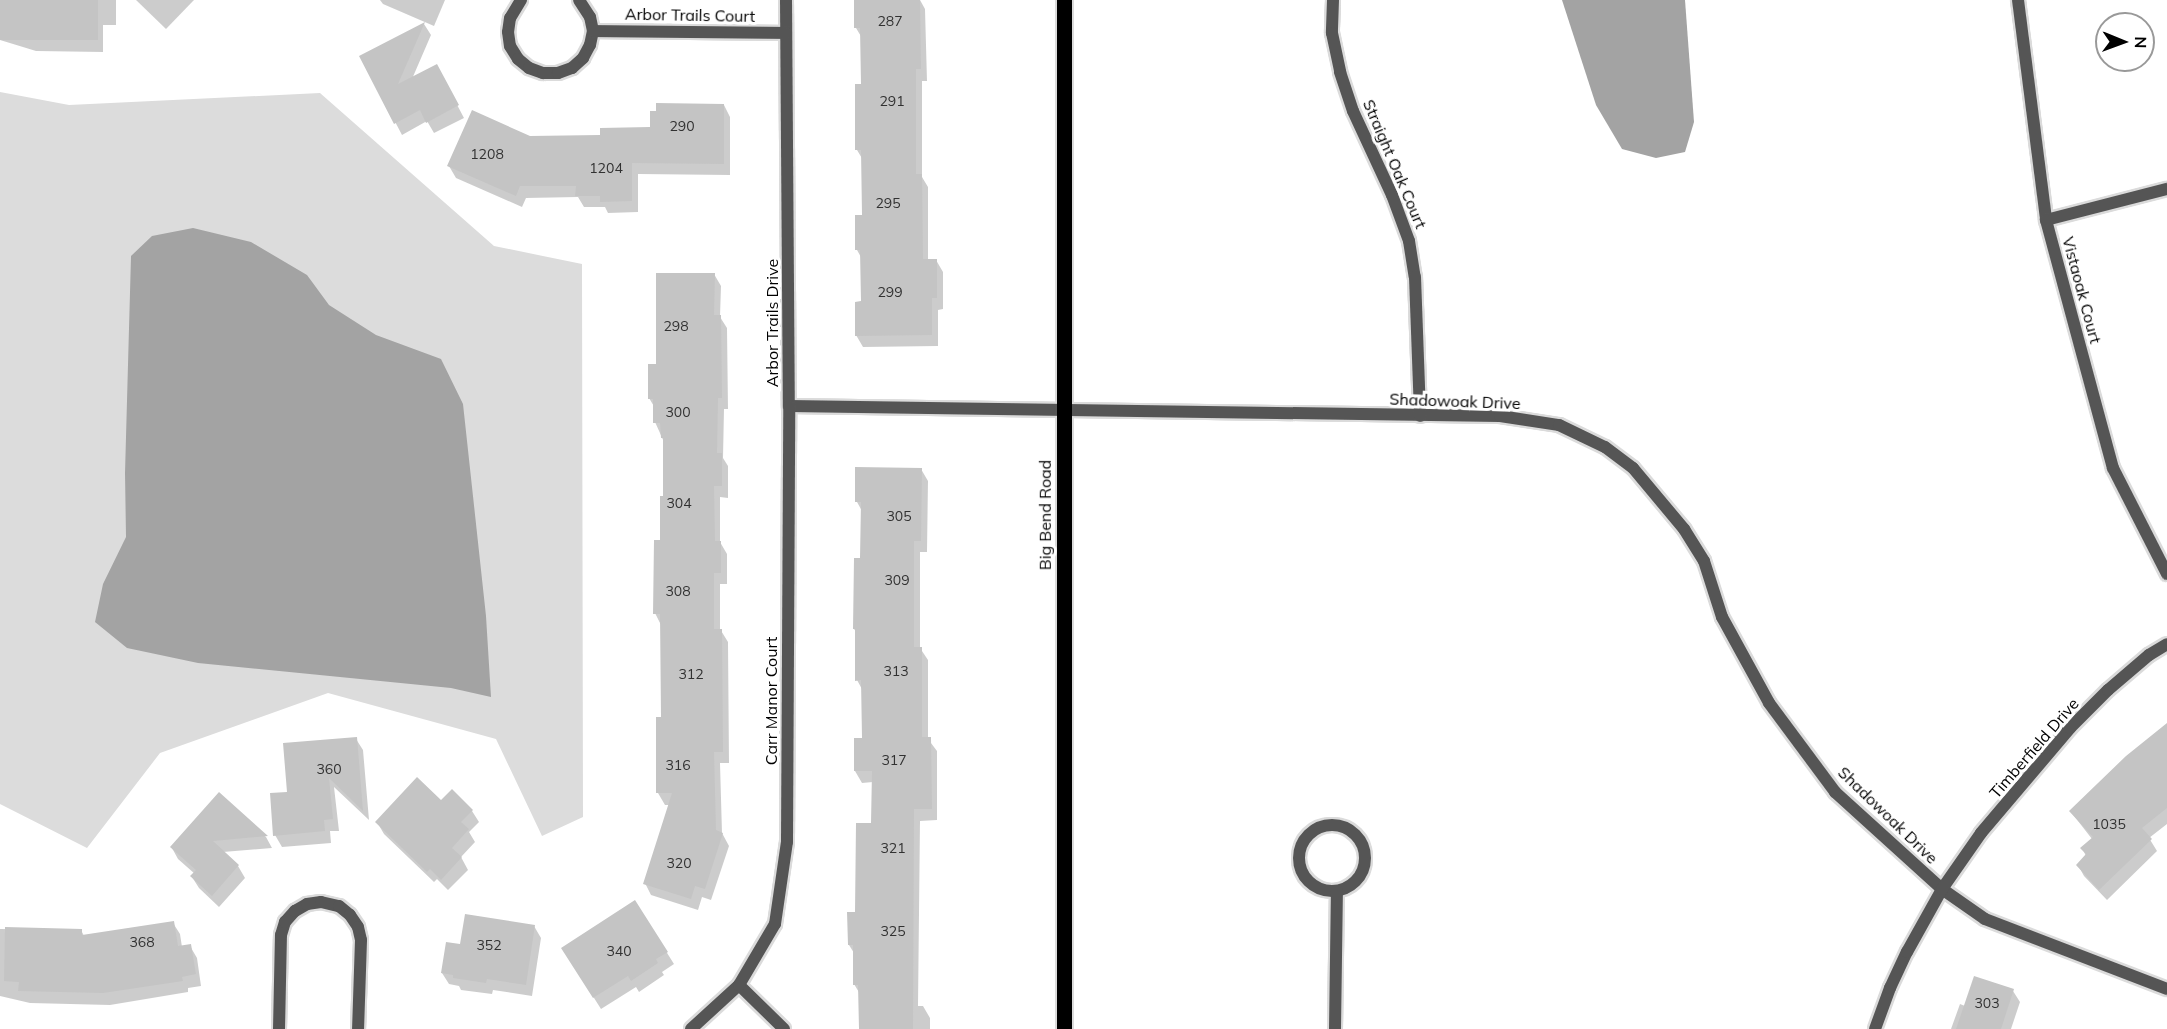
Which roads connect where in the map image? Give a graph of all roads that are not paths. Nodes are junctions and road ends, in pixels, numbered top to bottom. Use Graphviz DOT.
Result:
graph roads {
  1 [pos="521,0"];
  2 [pos="579,0"];
  3 [pos="786,0"];
  4 [pos="1064,0"];
  5 [pos="1333,0"];
  6 [pos="2019,0"];
  7 [pos="593,31"];
  8 [pos="786,33"];
  9 [pos="2167,189"];
  10 [pos="2046,220"];
  11 [pos="789,406"];
  12 [pos="1063,408"];
  13 [pos="1420,416"];
  14 [pos="2167,574"];
  15 [pos="2167,644"];
  16 [pos="1942,889"];
  17 [pos="1337,891"];
  18 [pos="739,985"];
  19 [pos="2167,989"];
  20 [pos="279,1029"];
  21 [pos="358,1029"];
  22 [pos="691,1029"];
  23 [pos="784,1029"];
  24 [pos="1064,1029"];
  25 [pos="1335,1029"];
  26 [pos="1875,1029"];
  1 -- 7 [label="street"];
  2 -- 7 [label="street"];
  3 -- 8 [label="street, Arbor Trails Drive"];
  4 -- 12 [label="main road, Big Bend Road"];
  5 -- 13 [label="street, Straight Oak Court"];
  6 -- 10 [label="street, Vistaoak Court"];
  7 -- 8 [label="street, Arbor Trails Court"];
  8 -- 11 [label="street, Arbor Trails Drive"];
  9 -- 10 [label="street"];
  10 -- 14 [label="street, Vistaoak Court"];
  11 -- 12 [label="street, Arbor Trails Drive"];
  11 -- 18 [label="street, Carr Manor Court"];
  12 -- 13 [label="street, Shadowoak Drive"];
  12 -- 24 [label="main road, Big Bend Road"];
  13 -- 16 [label="street, Shadowoak Drive"];
  15 -- 16 [label="street, Timberfield Drive"];
  16 -- 19 [label="street, Shadowoak Drive"];
  16 -- 26 [label="street, Timberfield Drive"];
  17 -- 17 [label="street"];
  17 -- 25 [label="street"];
  18 -- 22 [label="street, Carr Manor Court"];
  18 -- 23 [label="street"];
  20 -- 21 [label="street"];
}
